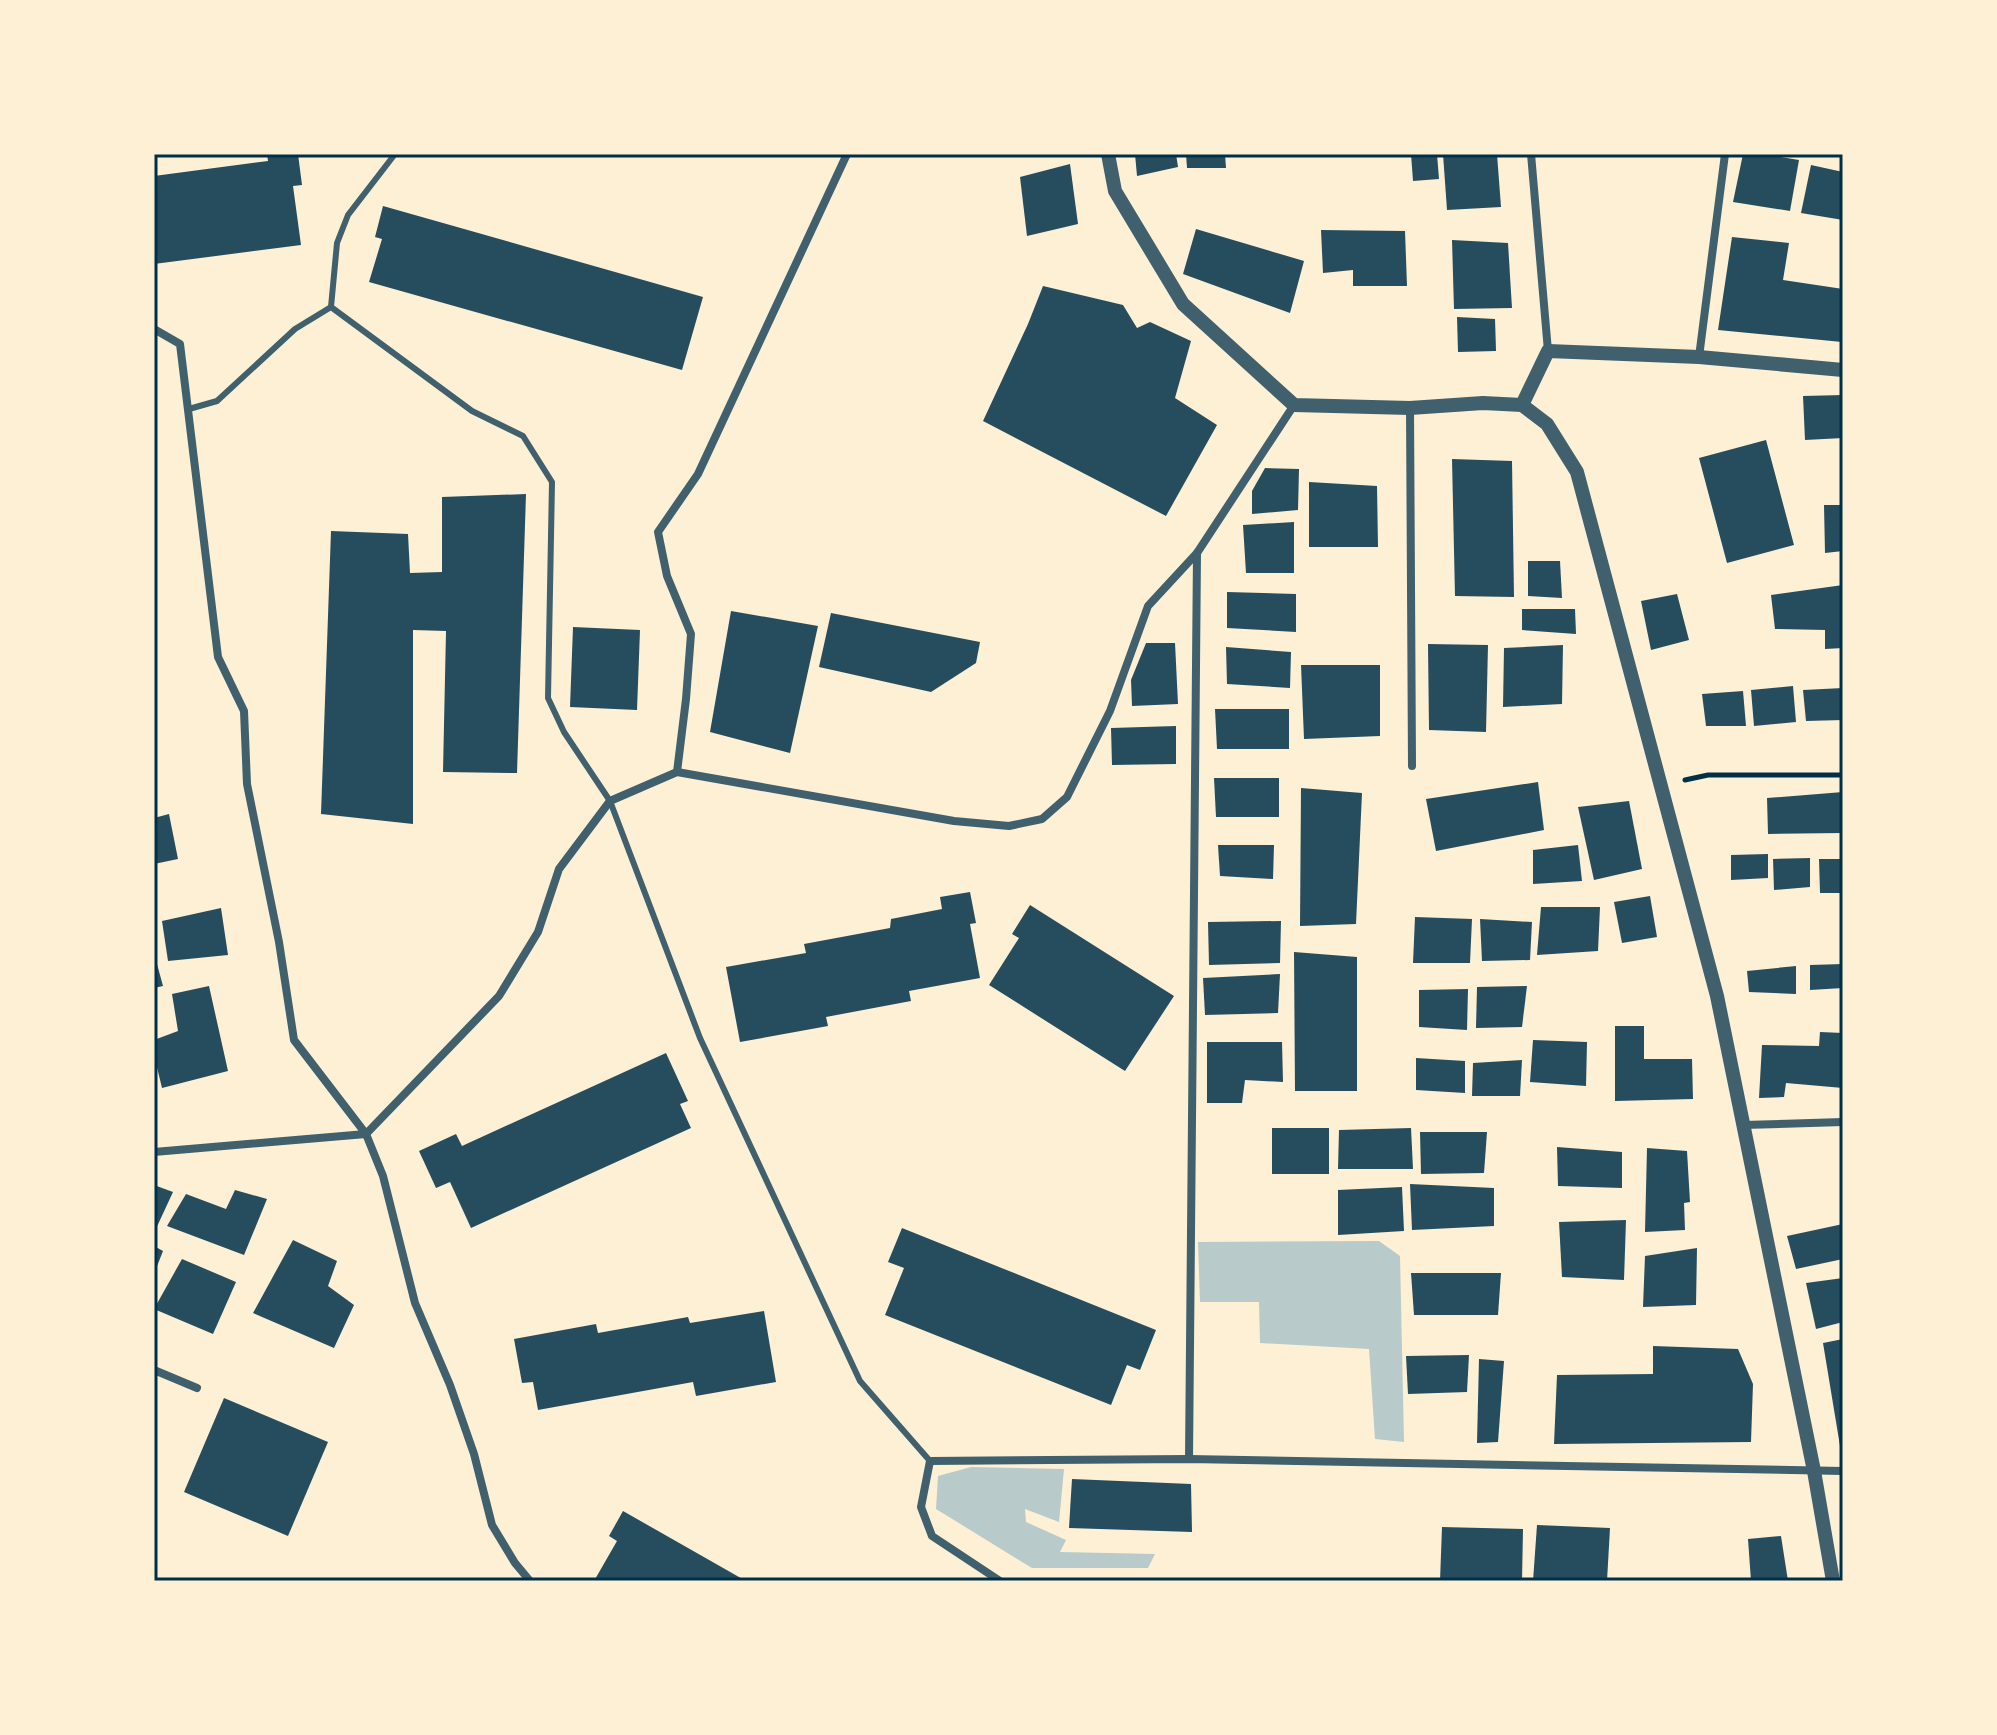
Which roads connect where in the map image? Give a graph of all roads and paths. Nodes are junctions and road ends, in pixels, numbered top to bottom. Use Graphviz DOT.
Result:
graph roads {
  1 [pos="395,154"];
  2 [pos="847,154"];
  3 [pos="1108,154"];
  4 [pos="1531,154"];
  5 [pos="1725,154"];
  6 [pos="331,307"];
  7 [pos="154,329"];
  8 [pos="1548,351"];
  9 [pos="1699,357"];
  10 [pos="1843,370"];
  11 [pos="1294,405"];
  12 [pos="1522,405"];
  13 [pos="1410,408"];
  14 [pos="189,409"];
  15 [pos="1197,553"];
  16 [pos="1412,766"];
  17 [pos="677,772"];
  18 [pos="1843,775"];
  19 [pos="1660,786"];
  20 [pos="610,801"];
  21 [pos="1843,1122"];
  22 [pos="1743,1125"];
  23 [pos="366,1134"];
  24 [pos="154,1152"];
  25 [pos="154,1370"];
  26 [pos="197,1388"];
  27 [pos="1189,1459"];
  28 [pos="930,1461"];
  29 [pos="1814,1471"];
  30 [pos="1843,1471"];
  31 [pos="530,1581"];
  32 [pos="1000,1581"];
  33 [pos="1833,1581"];
  1 -- 6 [label="lane"];
  2 -- 17 [label="street"];
  3 -- 11 [label="street"];
  4 -- 8 [label="street"];
  5 -- 9 [label="street"];
  6 -- 14 [label="lane"];
  6 -- 20 [label="lane"];
  7 -- 14 [label="street"];
  8 -- 9 [label="street"];
  8 -- 12 [label="street"];
  9 -- 10 [label="street"];
  11 -- 13 [label="street"];
  11 -- 15 [label="street"];
  12 -- 13 [label="street"];
  12 -- 19 [label="street"];
  13 -- 16 [label="street"];
  14 -- 23 [label="street"];
  15 -- 17 [label="street"];
  15 -- 27 [label="street"];
  17 -- 20 [label="street"];
  18 -- 19 [label="path"];
  19 -- 22 [label="street"];
  20 -- 23 [label="street"];
  20 -- 28 [label="lane"];
  21 -- 22 [label="street"];
  22 -- 29 [label="street"];
  23 -- 24 [label="street"];
  23 -- 31 [label="street"];
  25 -- 26 [label="street"];
  27 -- 28 [label="street"];
  27 -- 29 [label="street"];
  28 -- 32 [label="street"];
  29 -- 30 [label="street"];
  29 -- 33 [label="street"];
}
